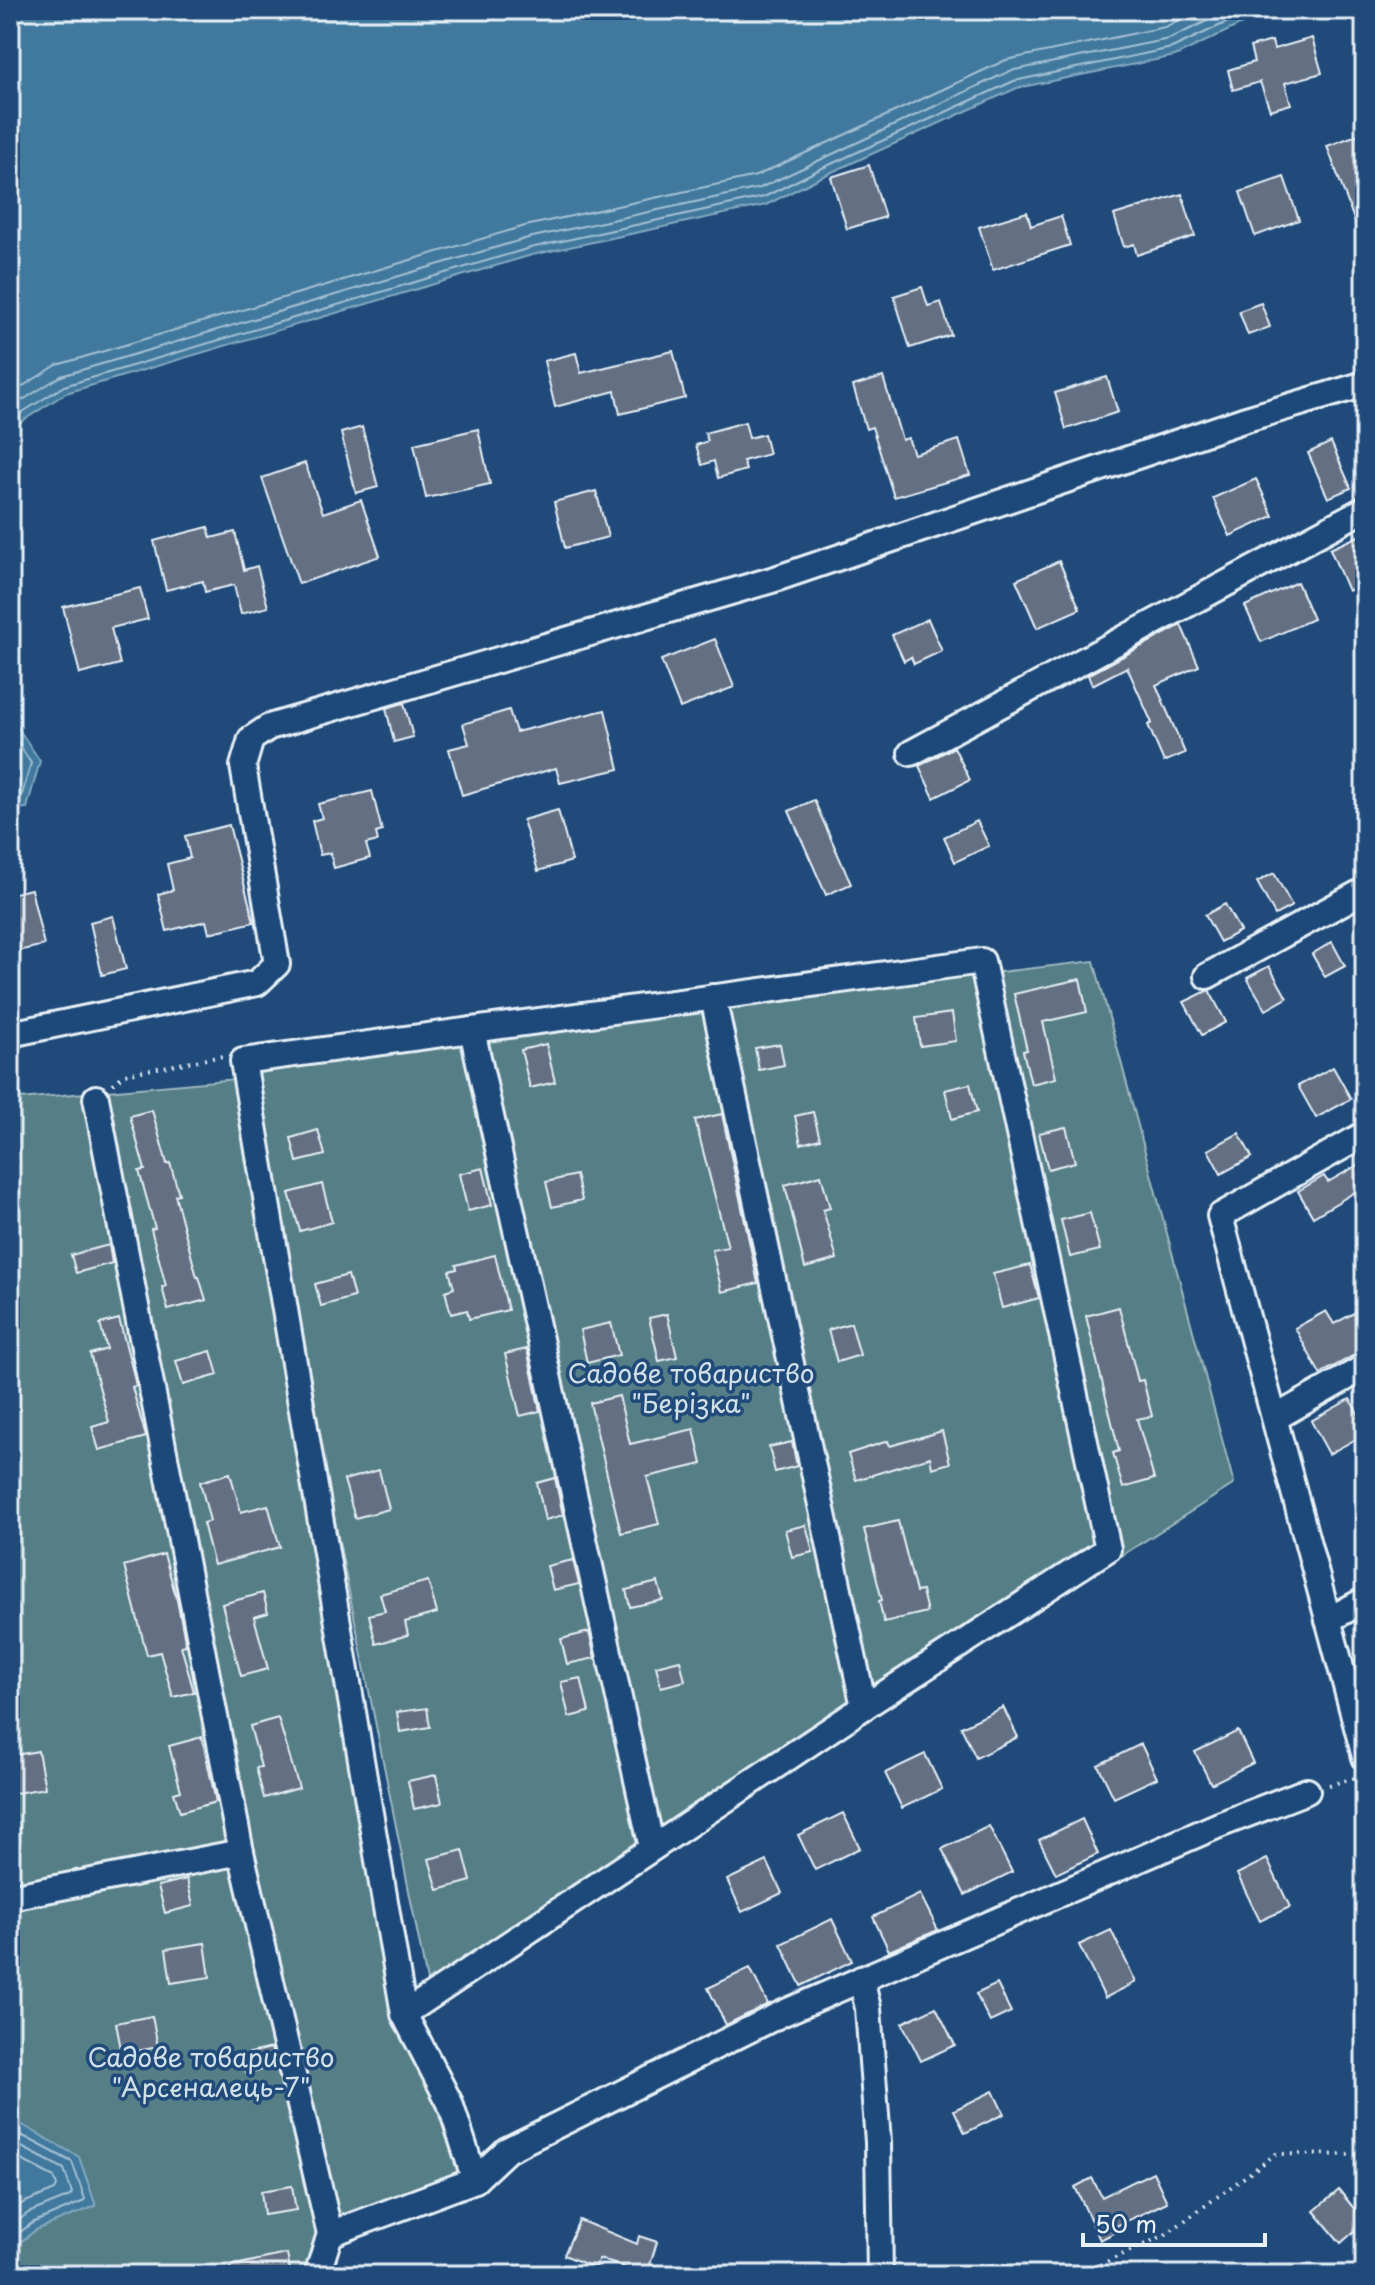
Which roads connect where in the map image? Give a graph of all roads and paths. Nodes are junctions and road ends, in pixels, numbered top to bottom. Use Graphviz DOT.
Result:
graph roads {
  1 [pos="1365,384"];
  2 [pos="1365,509"];
  3 [pos="911,753"];
  4 [pos="1365,890"];
  5 [pos="1207,976"];
  6 [pos="713,997"];
  7 [pos="472,1030"];
  8 [pos="10,1034"];
  9 [pos="243,1061"];
  10 [pos="96,1098"];
  11 [pos="1365,1134"];
  12 [pos="1365,1367"];
  13 [pos="1275,1418"];
  14 [pos="1365,1600"];
  15 [pos="1328,1620"];
  16 [pos="864,1707"];
  17 [pos="1365,1757"];
  18 [pos="1365,1775"];
  19 [pos="1307,1791"];
  20 [pos="652,1848"];
  21 [pos="241,1852"];
  22 [pos="10,1897"];
  23 [pos="861,1979"];
  24 [pos="404,2014"];
  25 [pos="1365,2155"];
  26 [pos="475,2180"];
  27 [pos="330,2234"];
  28 [pos="317,2275"];
  29 [pos="880,2275"];
  30 [pos="1078,2275"];
  1 -- 8 [label="street"];
  2 -- 3 [label="street"];
  4 -- 5 [label="street"];
  6 -- 7 [label="street"];
  6 -- 16 [label="street"];
  6 -- 16 [label="street"];
  7 -- 9 [label="street"];
  7 -- 20 [label="street"];
  9 -- 10 [label="path"];
  9 -- 24 [label="street"];
  10 -- 21 [label="street"];
  11 -- 13 [label="street"];
  12 -- 13 [label="street"];
  13 -- 15 [label="street"];
  14 -- 15 [label="street"];
  15 -- 17 [label="street"];
  16 -- 20 [label="street"];
  18 -- 19 [label="path"];
  19 -- 23 [label="street"];
  20 -- 24 [label="street"];
  21 -- 22 [label="street"];
  21 -- 27 [label="street"];
  23 -- 26 [label="street"];
  23 -- 29 [label="street"];
  24 -- 26 [label="street"];
  25 -- 30 [label="path"];
  26 -- 27 [label="street"];
  27 -- 28 [label="street"];
}
